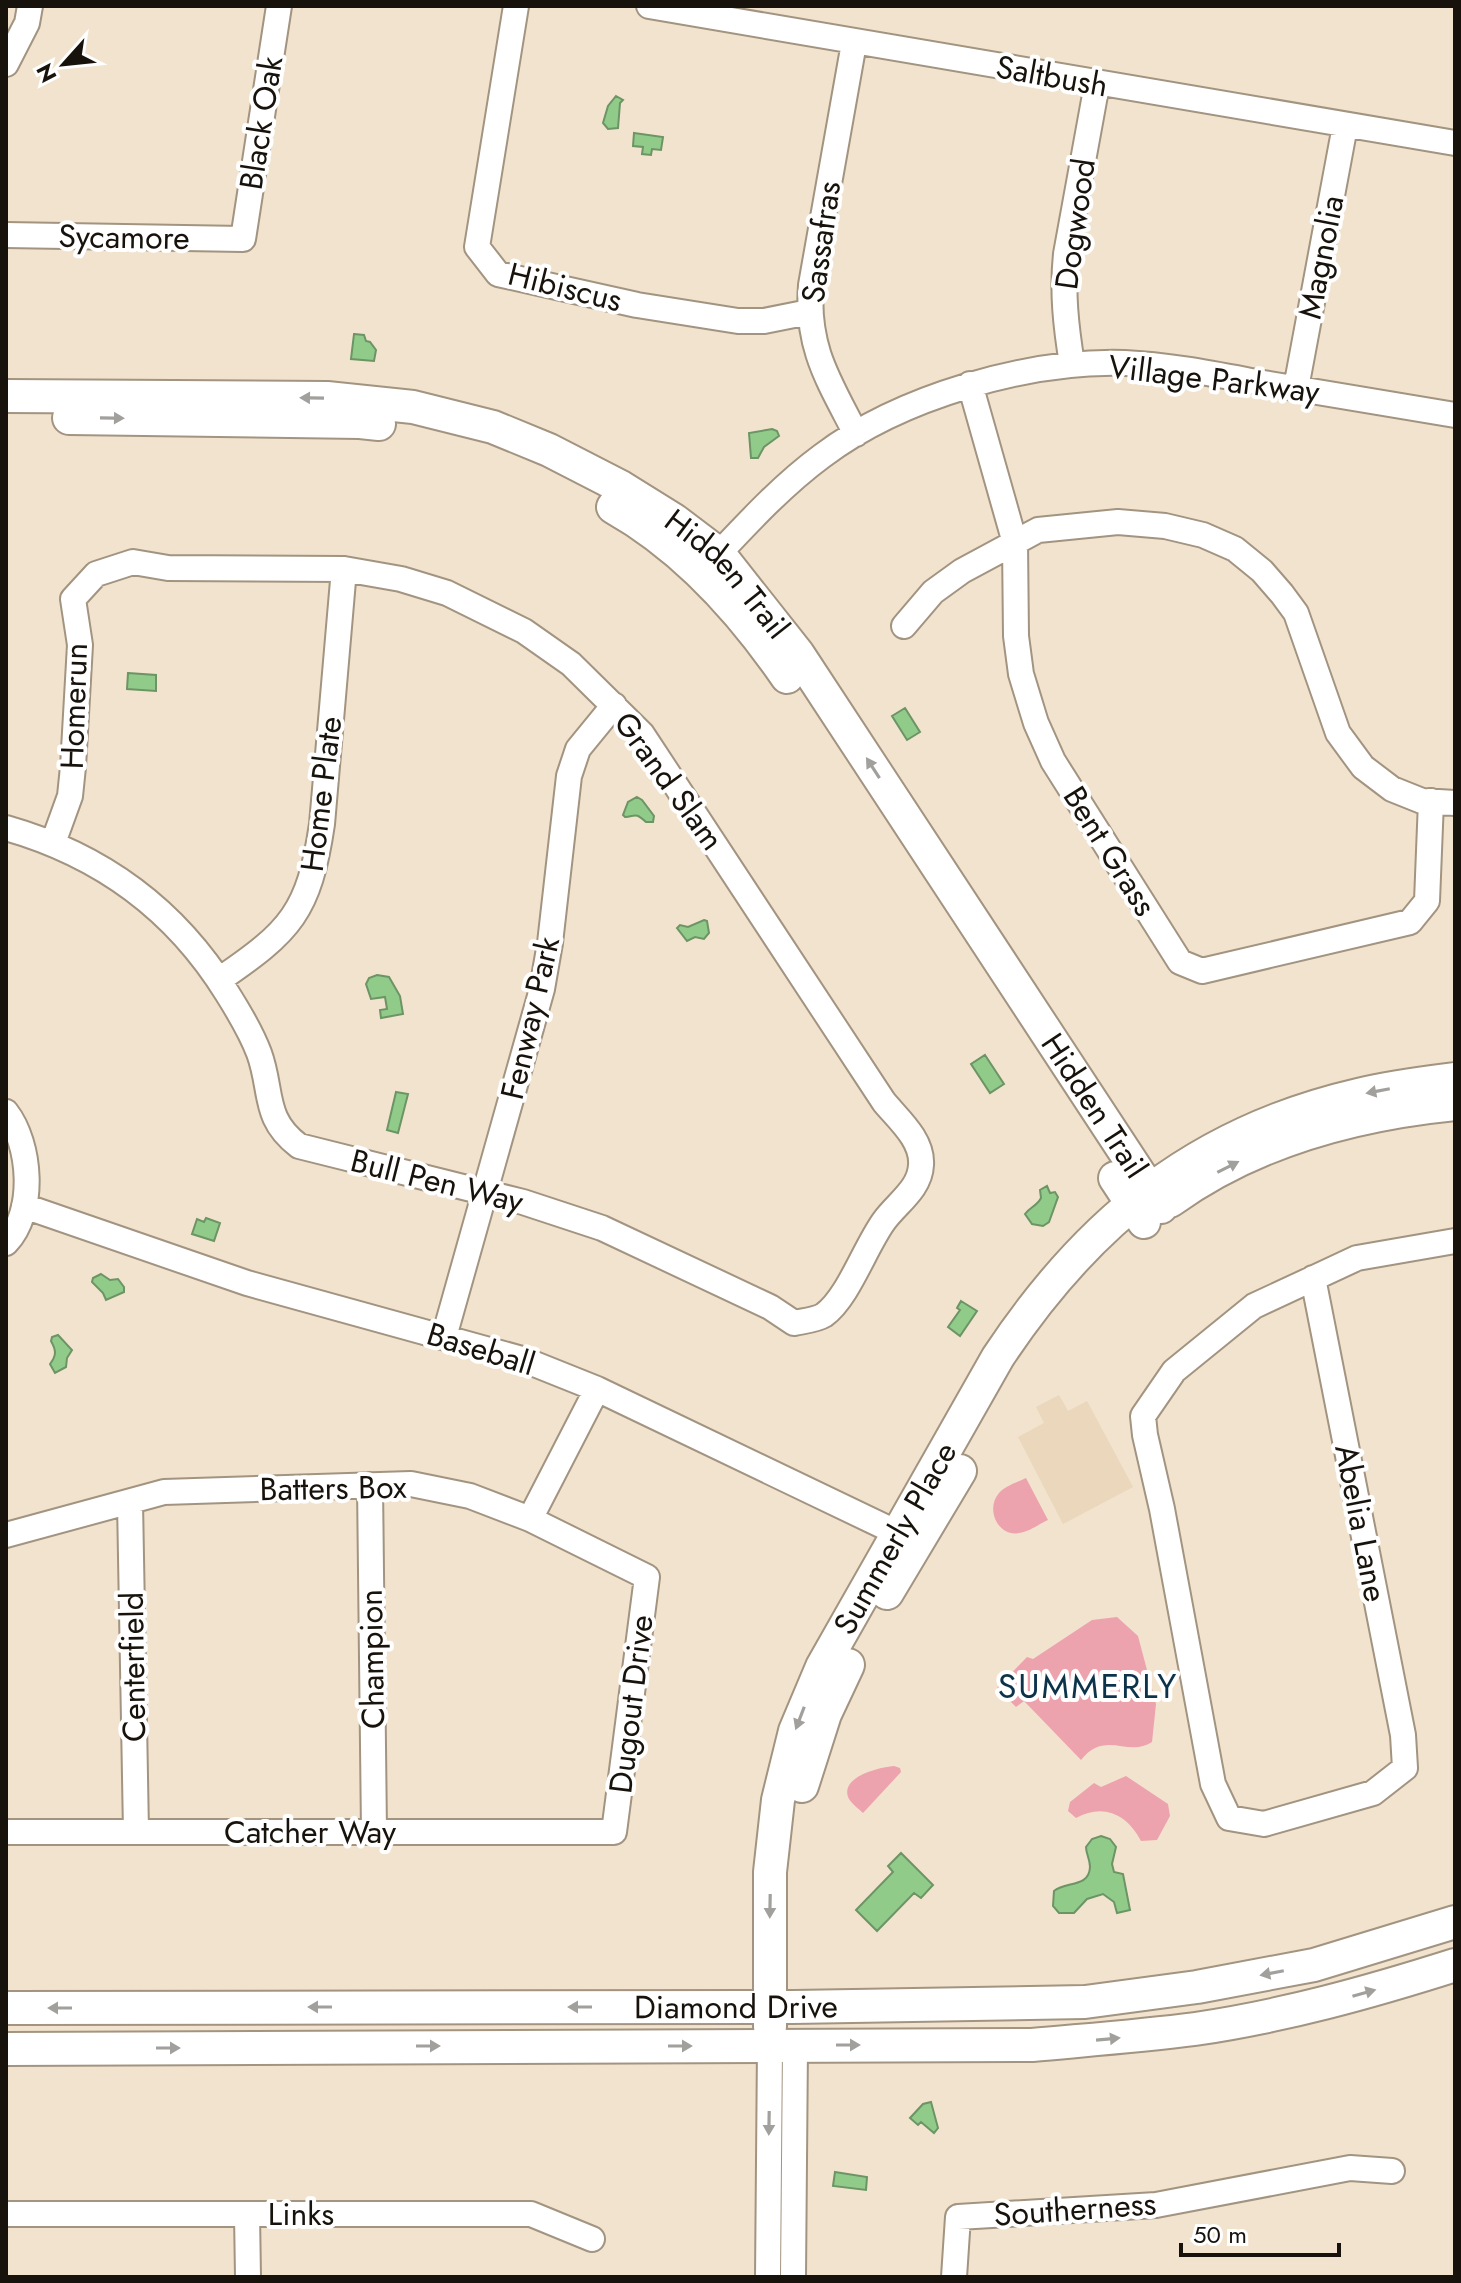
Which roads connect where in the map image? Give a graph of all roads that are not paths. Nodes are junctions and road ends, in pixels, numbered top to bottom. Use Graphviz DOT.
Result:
graph roads {
  1 [pos="30,6"];
  2 [pos="279,6"];
  3 [pos="516,6"];
  4 [pos="649,6"];
  5 [pos="854,43"];
  6 [pos="6,64"];
  7 [pos="1097,84"];
  8 [pos="1345,126"];
  9 [pos="1455,143"];
  10 [pos="6,235"];
  11 [pos="243,239"];
  12 [pos="809,312"];
  13 [pos="1072,364"];
  14 [pos="970,384"];
  15 [pos="1296,388"];
  16 [pos="6,396"];
  17 [pos="1455,415"];
  18 [pos="6,417"];
  19 [pos="856,434"];
  20 [pos="1015,543"];
  21 [pos="710,563"];
  22 [pos="344,569"];
  23 [pos="96,574"];
  24 [pos="904,626"];
  25 [pos="614,705"];
  26 [pos="1443,802"];
  27 [pos="6,828"];
  28 [pos="53,843"];
  29 [pos="219,980"];
  30 [pos="1455,1079"];
  31 [pos="1455,1104"];
  32 [pos="6,1112"];
  33 [pos="921,1165"];
  34 [pos="485,1192"];
  35 [pos="24,1206"];
  36 [pos="1147,1207"];
  37 [pos="1455,1241"];
  38 [pos="6,1243"];
  39 [pos="1313,1278"];
  40 [pos="444,1337"];
  41 [pos="597,1389"];
  42 [pos="370,1485"];
  43 [pos="130,1502"];
  44 [pos="530,1519"];
  45 [pos="6,1535"];
  46 [pos="909,1538"];
  47 [pos="647,1577"];
  48 [pos="6,1832"];
  49 [pos="136,1832"];
  50 [pos="374,1832"];
  51 [pos="614,1832"];
  52 [pos="1455,1922"];
  53 [pos="1455,1965"];
  54 [pos="782,2007"];
  55 [pos="6,2008"];
  56 [pos="783,2045"];
  57 [pos="6,2049"];
  58 [pos="1392,2171"];
  59 [pos="6,2214"];
  60 [pos="247,2214"];
  61 [pos="592,2239"];
  62 [pos="248,2277"];
  63 [pos="768,2277"];
  64 [pos="793,2277"];
  65 [pos="954,2277"];
  1 -- 6 [label="street"];
  2 -- 11 [label="street, Black Oak"];
  3 -- 12 [label="street, Hibiscus"];
  4 -- 5 [label="street, Saltbush"];
  5 -- 7 [label="street, Saltbush"];
  5 -- 12 [label="street, Sassafras"];
  7 -- 8 [label="street, Saltbush"];
  7 -- 13 [label="street, Dogwood"];
  8 -- 9 [label="street, Saltbush"];
  8 -- 15 [label="street, Magnolia"];
  10 -- 11 [label="street, Sycamore"];
  12 -- 19 [label="street, Sassafras"];
  13 -- 14 [label="street, Village Parkway"];
  13 -- 15 [label="street, Village Parkway"];
  14 -- 19 [label="street, Village Parkway"];
  14 -- 20 [label="street, Bent Grass"];
  15 -- 17 [label="street, Village Parkway"];
  21 -- 16 [label="street, Hidden Trail, one-way"];
  18 -- 21 [label="street, Hidden Trail, one-way"];
  19 -- 21 [label="street, Village Parkway"];
  20 -- 24 [label="street"];
  20 -- 26 [label="street"];
  20 -- 26 [label="street, Bent Grass"];
  21 -- 36 [label="street, Hidden Trail"];
  22 -- 23 [label="street, Grand Slam"];
  22 -- 25 [label="street, Grand Slam"];
  22 -- 29 [label="street, Home Plate"];
  23 -- 28 [label="street, Homerun"];
  25 -- 33 [label="street, Grand Slam"];
  25 -- 34 [label="street, Fenway Park"];
  27 -- 28 [label="street, Bull Pen Way"];
  28 -- 29 [label="street, Bull Pen Way"];
  29 -- 34 [label="street, Bull Pen Way"];
  30 -- 36 [label="street, Summerly Place, one-way"];
  36 -- 31 [label="street, Summerly Place, one-way"];
  32 -- 35 [label="street"];
  33 -- 34 [label="street, Bull Pen Way"];
  34 -- 40 [label="street, Fenway Park"];
  35 -- 38 [label="street"];
  35 -- 40 [label="street, Baseball"];
  36 -- 46 [label="street, Summerly Place"];
  37 -- 39 [label="street"];
  39 -- 39 [label="street, Abelia Lane"];
  40 -- 41 [label="street, Baseball"];
  41 -- 44 [label="street"];
  41 -- 46 [label="street, Baseball"];
  42 -- 43 [label="street, Batters Box"];
  42 -- 44 [label="street, Batters Box"];
  42 -- 50 [label="street, Champion"];
  43 -- 45 [label="street, Batters Box"];
  43 -- 49 [label="street, Centerfield"];
  44 -- 47 [label="street, Batters Box"];
  46 -- 54 [label="street, Summerly Place"];
  47 -- 51 [label="street, Dugout Drive"];
  48 -- 49 [label="street, Catcher Way"];
  49 -- 50 [label="street, Catcher Way"];
  50 -- 51 [label="street, Catcher Way"];
  52 -- 54 [label="street, Diamond Drive, one-way"];
  56 -- 53 [label="street, Diamond Drive, one-way"];
  54 -- 55 [label="street, Diamond Drive, one-way"];
  54 -- 56 [label="street, Summerly Place"];
  57 -- 56 [label="street, Diamond Drive, one-way"];
  56 -- 63 [label="street, Summerly Place, one-way"];
  56 -- 64 [label="street, Summerly Place"];
  58 -- 65 [label="street, Southerness"];
  59 -- 60 [label="street, Links"];
  60 -- 61 [label="street, Links"];
  60 -- 62 [label="street"];
}
